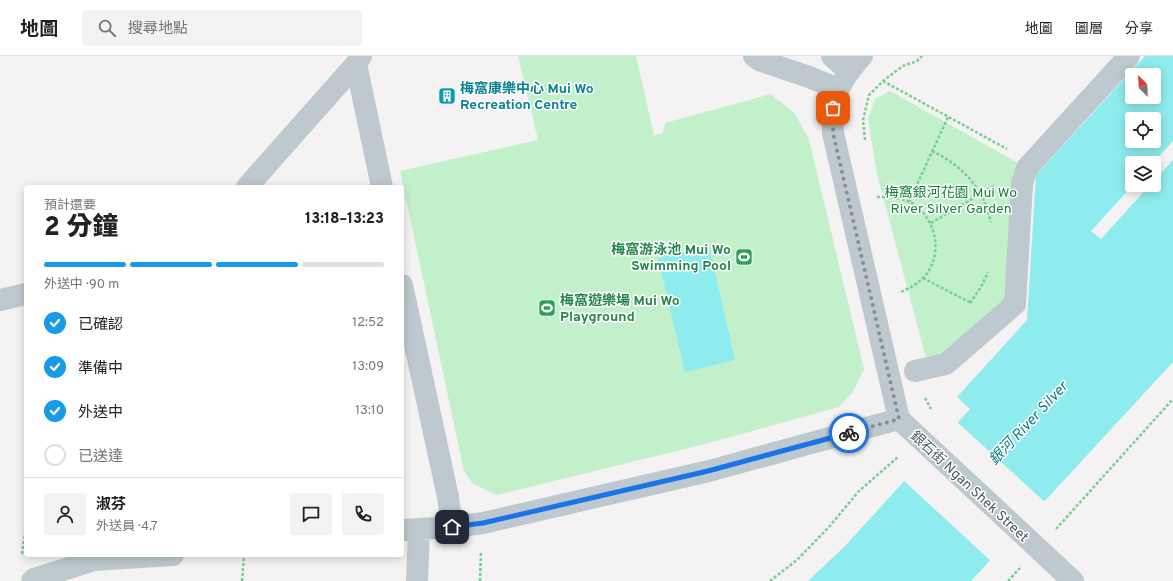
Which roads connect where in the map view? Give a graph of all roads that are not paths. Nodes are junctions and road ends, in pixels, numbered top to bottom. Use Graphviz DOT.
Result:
graph roads {
  1 [pos="754,56"];
  2 [pos="832,56"];
  3 [pos="1129,56"];
  4 [pos="359,60"];
  5 [pos="849,72"];
  6 [pos="249,185"];
  7 [pos="382,185"];
  8 [pos="24,294"];
  9 [pos="0,300"];
  10 [pos="404,306"];
  11 [pos="406,328"];
  12 [pos="915,371"];
  13 [pos="899,419"];
  14 [pos="452,527"];
  15 [pos="411,529"];
  16 [pos="141,557"];
  17 [pos="32,581"];
  18 [pos="417,581"];
  19 [pos="1073,581"];
  1 -- 5 [label="street"];
  2 -- 5 [label="street"];
  3 -- 12 [label="street"];
  4 -- 6 [label="street"];
  4 -- 7 [label="street"];
  5 -- 13 [label="street, 銀石街 Ngan Shek Street"];
  8 -- 9 [label="street"];
  10 -- 11 [label="street"];
  11 -- 14 [label="street"];
  13 -- 14 [label="street"];
  13 -- 19 [label="street, 銀石街 Ngan Shek Street"];
  14 -- 15 [label="street"];
  15 -- 18 [label="street"];
  16 -- 17 [label="street"];
}
